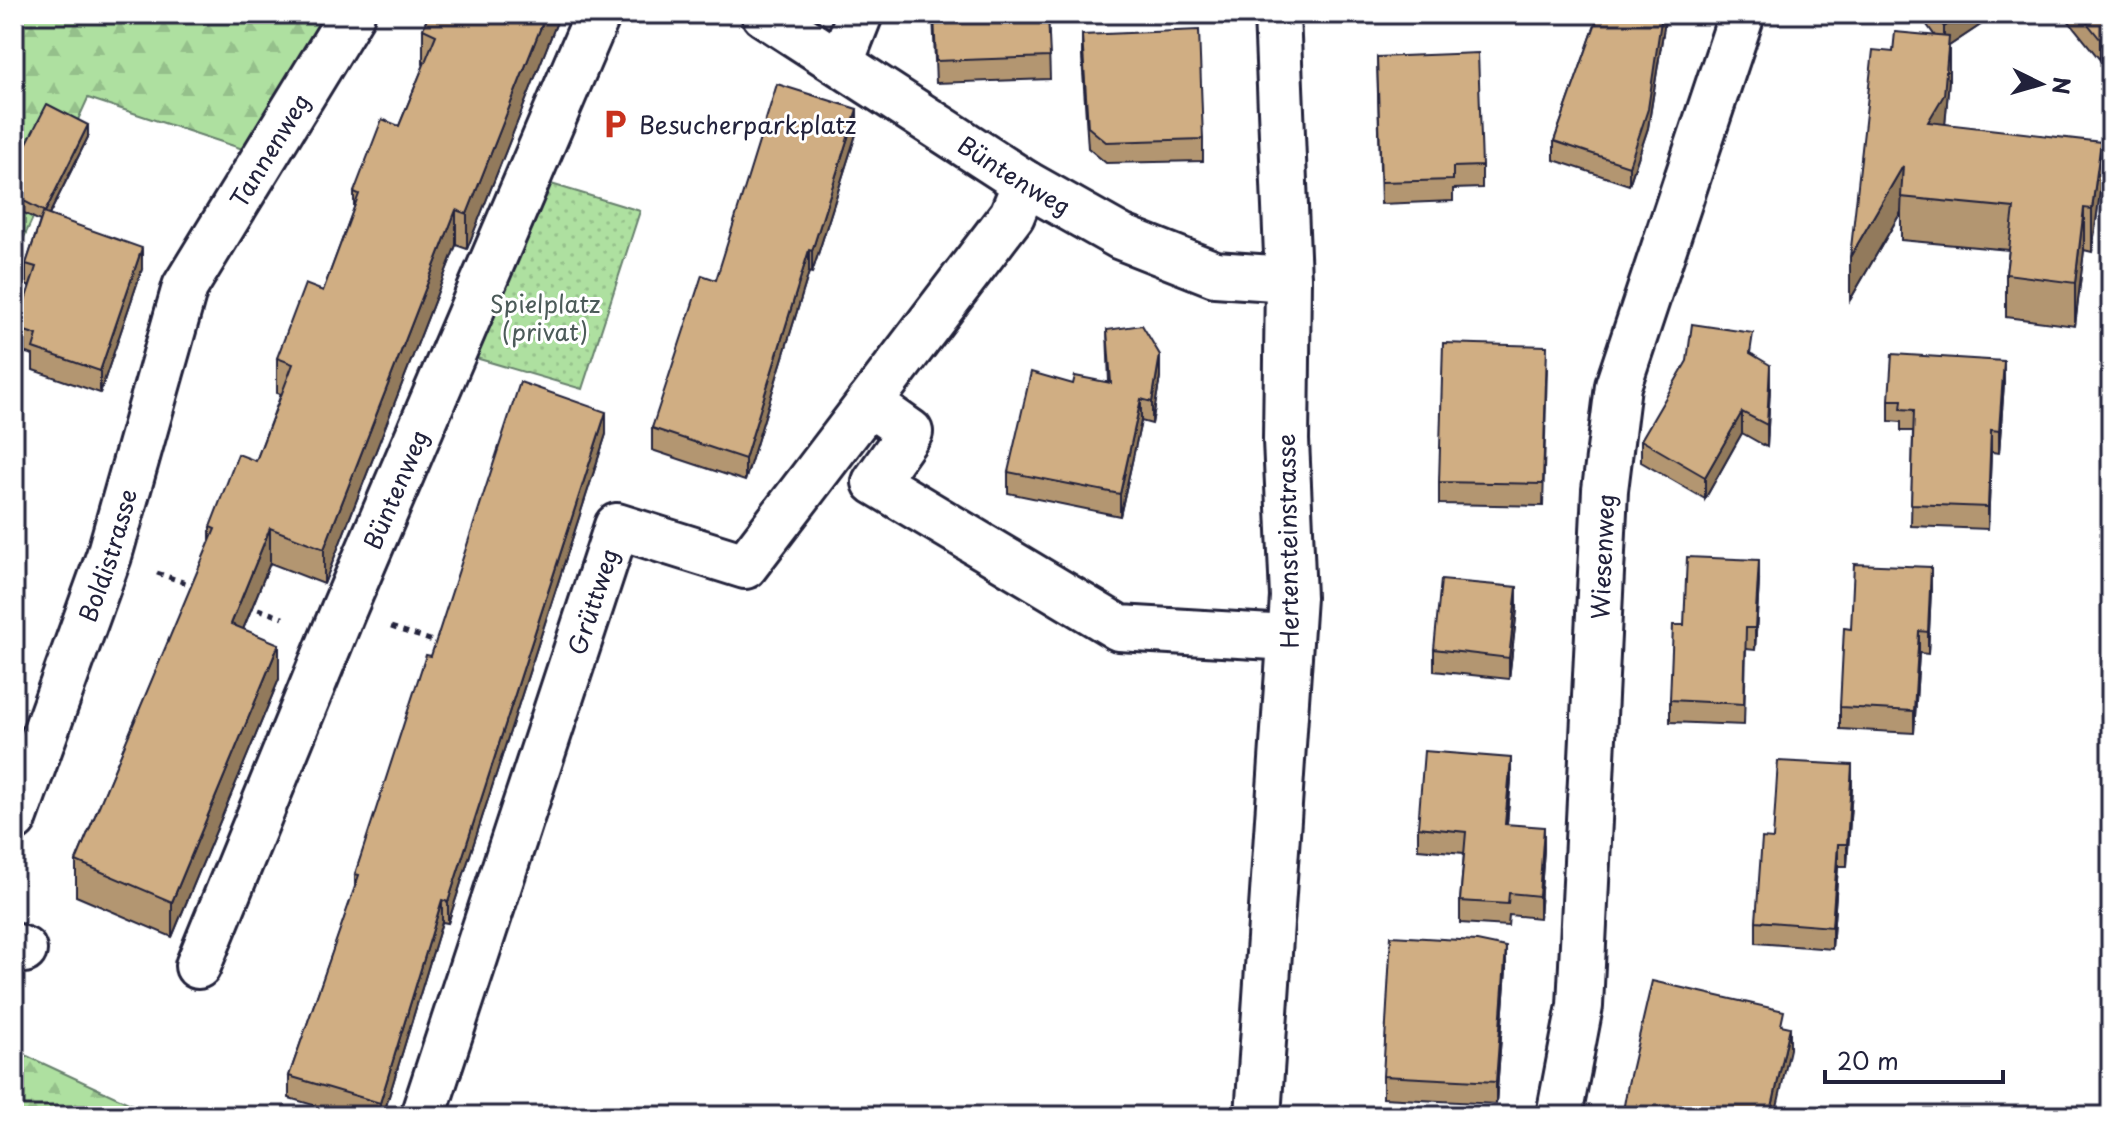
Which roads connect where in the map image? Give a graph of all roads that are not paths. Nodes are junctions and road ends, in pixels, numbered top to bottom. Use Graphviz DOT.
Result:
graph roads {
  1 [pos="352,14"];
  2 [pos="598,14"];
  3 [pos="764,14"];
  4 [pos="860,14"];
  5 [pos="1277,14"];
  6 [pos="1742,14"];
  7 [pos="841,62"];
  8 [pos="1025,183"];
  9 [pos="1288,279"];
  10 [pos="185,287"];
  11 [pos="869,403"];
  12 [pos="1290,638"];
  13 [pos="14,819"];
  14 [pos="198,966"];
  15 [pos="423,1116"];
  16 [pos="1258,1116"];
  17 [pos="1559,1116"];
  1 -- 10 [label="street, Tannenweg"];
  2 -- 14 [label="street, Büntenweg"];
  3 -- 7 [label="street, Büntenweg"];
  4 -- 7 [label="street"];
  5 -- 9 [label="street, Hertensteinstrasse"];
  6 -- 17 [label="street, Wiesenweg"];
  7 -- 8 [label="street, Büntenweg"];
  8 -- 9 [label="street, Büntenweg"];
  8 -- 11 [label="street, Grüttweg"];
  9 -- 12 [label="street, Hertensteinstrasse"];
  10 -- 13 [label="street, Boldistrasse"];
  11 -- 12 [label="street"];
  11 -- 15 [label="street, Grüttweg"];
  12 -- 16 [label="street, Hertensteinstrasse"];
}
